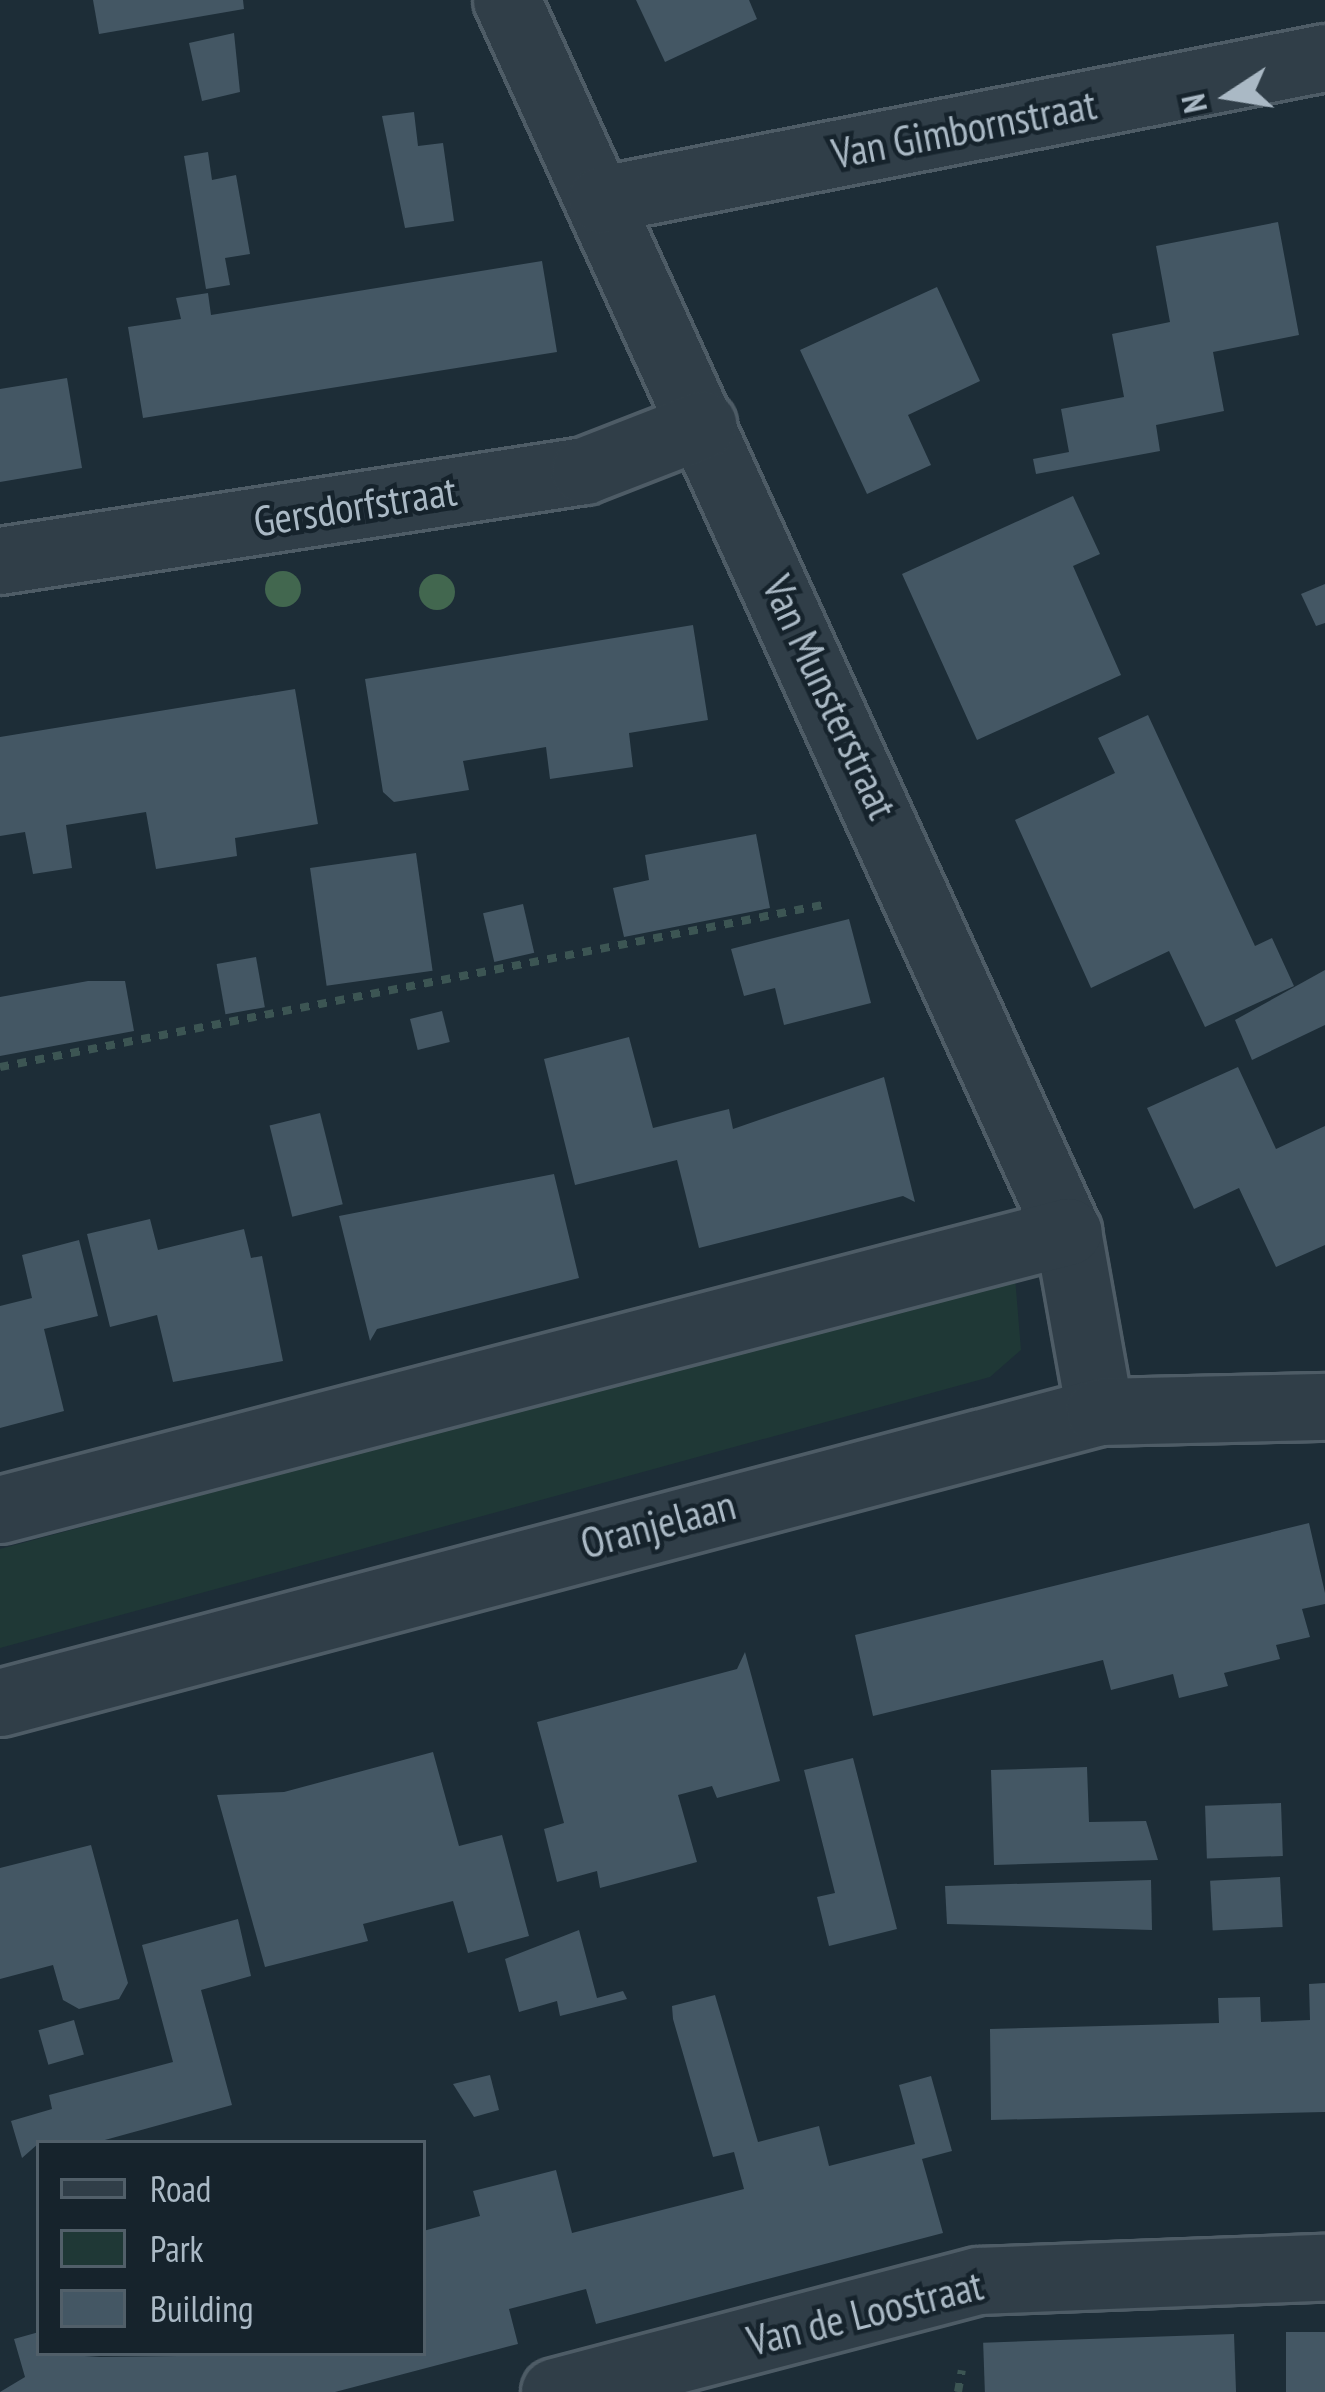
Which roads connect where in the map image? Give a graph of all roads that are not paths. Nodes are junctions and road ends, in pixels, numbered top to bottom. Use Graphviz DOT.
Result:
graph roads {
  1 [pos="507,0"];
  2 [pos="1325,58"];
  3 [pos="602,200"];
  4 [pos="703,424"];
  5 [pos="0,561"];
  6 [pos="1068,1232"];
  7 [pos="1325,1407"];
  8 [pos="1100,1412"];
  9 [pos="0,1510"];
  10 [pos="0,1702"];
  11 [pos="1325,2268"];
  12 [pos="555,2392"];
  1 -- 3 [label="street, Van Munsterstraat"];
  2 -- 3 [label="street, Van Gimbornstraat"];
  3 -- 4 [label="street, Van Munsterstraat"];
  4 -- 5 [label="street, Gersdorfstraat"];
  4 -- 6 [label="street, Van Munsterstraat"];
  6 -- 8 [label="street, Van Munsterstraat"];
  6 -- 9 [label="street"];
  7 -- 8 [label="street, Oranjelaan"];
  8 -- 10 [label="street, Oranjelaan"];
  11 -- 12 [label="street, Van de Loostraat"];
}
